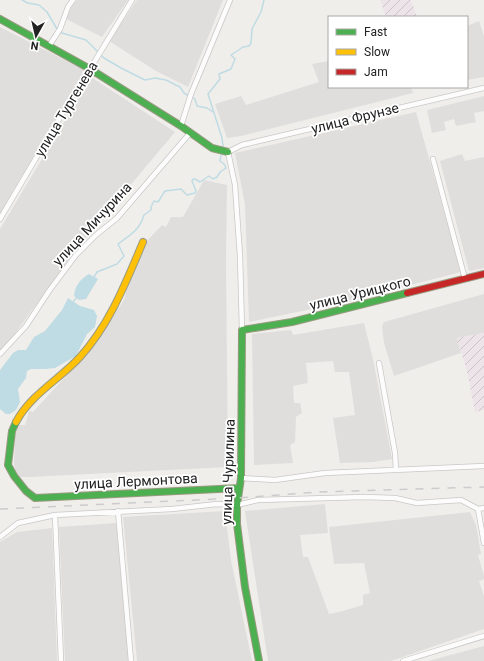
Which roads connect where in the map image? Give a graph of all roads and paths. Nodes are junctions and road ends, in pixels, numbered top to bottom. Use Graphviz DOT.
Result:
graph roads {
  1 [pos="73,0"];
  2 [pos="132,0"];
  3 [pos="230,0"];
  4 [pos="0,19"];
  5 [pos="49,46"];
  6 [pos="90,69"];
  7 [pos="484,88"];
  8 [pos="181,126"];
  9 [pos="190,133"];
  10 [pos="228,152"];
  11 [pos="433,159"];
  12 [pos="0,219"];
  13 [pos="143,242"];
  14 [pos="484,274"];
  15 [pos="465,279"];
  16 [pos="242,330"];
  17 [pos="0,354"];
  18 [pos="379,364"];
  19 [pos="484,466"];
  20 [pos="396,470"];
  21 [pos="241,478"];
  22 [pos="239,488"];
  23 [pos="237,505"];
  24 [pos="484,508"];
  25 [pos="478,510"];
  26 [pos="118,511"];
  27 [pos="55,515"];
  28 [pos="0,537"];
  29 [pos="484,542"];
  30 [pos="484,636"];
  31 [pos="61,661"];
  32 [pos="131,661"];
  33 [pos="260,661"];
  34 [pos="404,661"];
  1 -- 5 [label="street"];
  2 -- 6 [label="street, улица Тургенева"];
  3 -- 8 [label="street"];
  4 -- 5 [label="street"];
  5 -- 6 [label="street"];
  6 -- 8 [label="street"];
  6 -- 12 [label="street, улица Тургенева"];
  7 -- 10 [label="street, улица Фрунзе"];
  8 -- 9 [label="street"];
  9 -- 10 [label="street"];
  9 -- 17 [label="street, улица Мичурина"];
  10 -- 16 [label="street"];
  11 -- 15 [label="street"];
  13 -- 22 [label="street, улица Лермонтова"];
  14 -- 15 [label="street, улица Урицкого"];
  15 -- 16 [label="street, улица Урицкого"];
  16 -- 21 [label="street, улица Чурилина"];
  18 -- 20 [label="street"];
  19 -- 20 [label="street"];
  20 -- 21 [label="street"];
  21 -- 22 [label="street, улица Чурилина"];
  22 -- 23 [label="street, улица Чурилина"];
  23 -- 25 [label="street"];
  23 -- 26 [label="street"];
  23 -- 33 [label="street, улица Чурилина"];
  24 -- 25 [label="street"];
  25 -- 29 [label="street"];
  26 -- 27 [label="street"];
  26 -- 32 [label="street"];
  27 -- 28 [label="street"];
  27 -- 31 [label="street"];
  30 -- 34 [label="street"];
}
